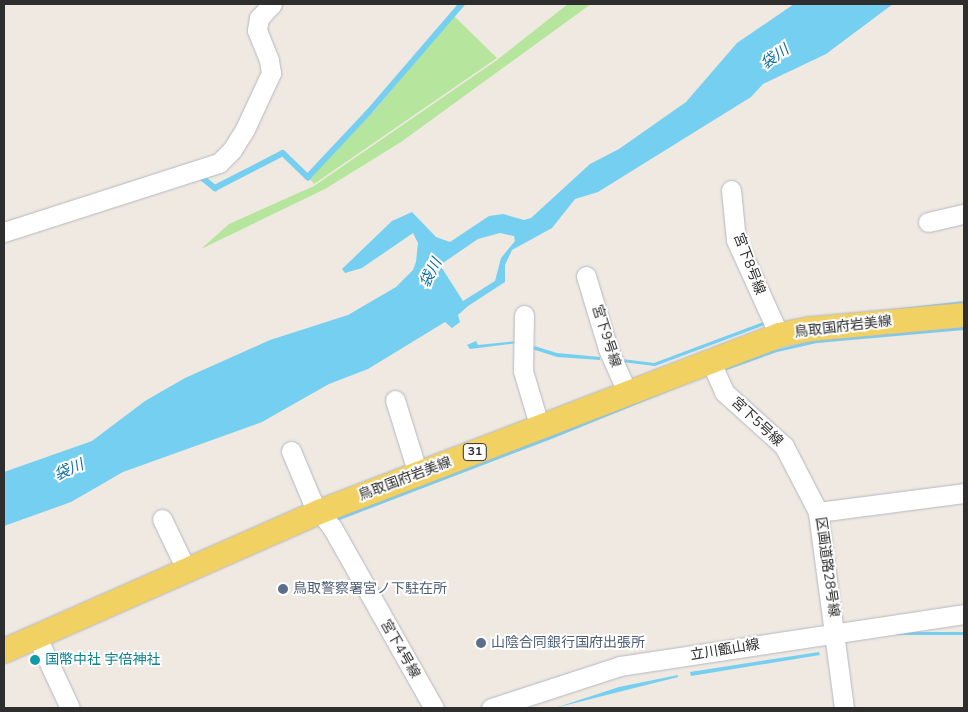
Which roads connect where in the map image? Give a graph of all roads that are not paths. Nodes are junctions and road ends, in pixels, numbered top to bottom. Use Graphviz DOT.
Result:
graph roads {
  1 [pos="272,4"];
  2 [pos="731,190"];
  3 [pos="964,214"];
  4 [pos="928,222"];
  5 [pos="4,232"];
  6 [pos="586,276"];
  7 [pos="524,315"];
  8 [pos="964,315"];
  9 [pos="780,335"];
  10 [pos="710,360"];
  11 [pos="628,394"];
  12 [pos="395,400"];
  13 [pos="540,428"];
  14 [pos="291,451"];
  15 [pos="418,474"];
  16 [pos="964,493"];
  17 [pos="319,512"];
  18 [pos="818,512"];
  19 [pos="162,519"];
  20 [pos="186,568"];
  21 [pos="964,614"];
  22 [pos="836,632"];
  23 [pos="37,637"];
  24 [pos="4,650"];
  25 [pos="70,708"];
  26 [pos="434,708"];
  27 [pos="490,708"];
  28 [pos="844,708"];
  1 -- 5 [label="street"];
  2 -- 9 [label="street, 宮下8号線"];
  3 -- 4 [label="street"];
  6 -- 11 [label="street, 宮下9号線"];
  7 -- 13 [label="street"];
  8 -- 9 [label="main road, 鳥取国府岩美線 / 31"];
  9 -- 10 [label="main road, 鳥取国府岩美線 / 31"];
  10 -- 11 [label="main road, 鳥取国府岩美線 / 31"];
  10 -- 18 [label="street, 宮下5号線"];
  11 -- 13 [label="main road, 鳥取国府岩美線 / 31"];
  12 -- 15 [label="street"];
  13 -- 15 [label="main road, 鳥取国府岩美線 / 31"];
  14 -- 17 [label="street, 宮下4号線"];
  15 -- 17 [label="main road, 鳥取国府岩美線 / 31"];
  16 -- 18 [label="street, 区画道路28号線"];
  17 -- 20 [label="main road, 鳥取国府岩美線 / 31"];
  17 -- 26 [label="street, 宮下4号線"];
  18 -- 22 [label="street, 区画道路28号線"];
  19 -- 20 [label="street"];
  20 -- 23 [label="main road, 鳥取国府岩美線 / 31"];
  21 -- 22 [label="street, 立川甑山線"];
  22 -- 27 [label="street, 立川甑山線"];
  22 -- 28 [label="street, 区画道路28号線"];
  23 -- 24 [label="main road, 鳥取国府岩美線 / 31"];
  23 -- 25 [label="street"];
}
